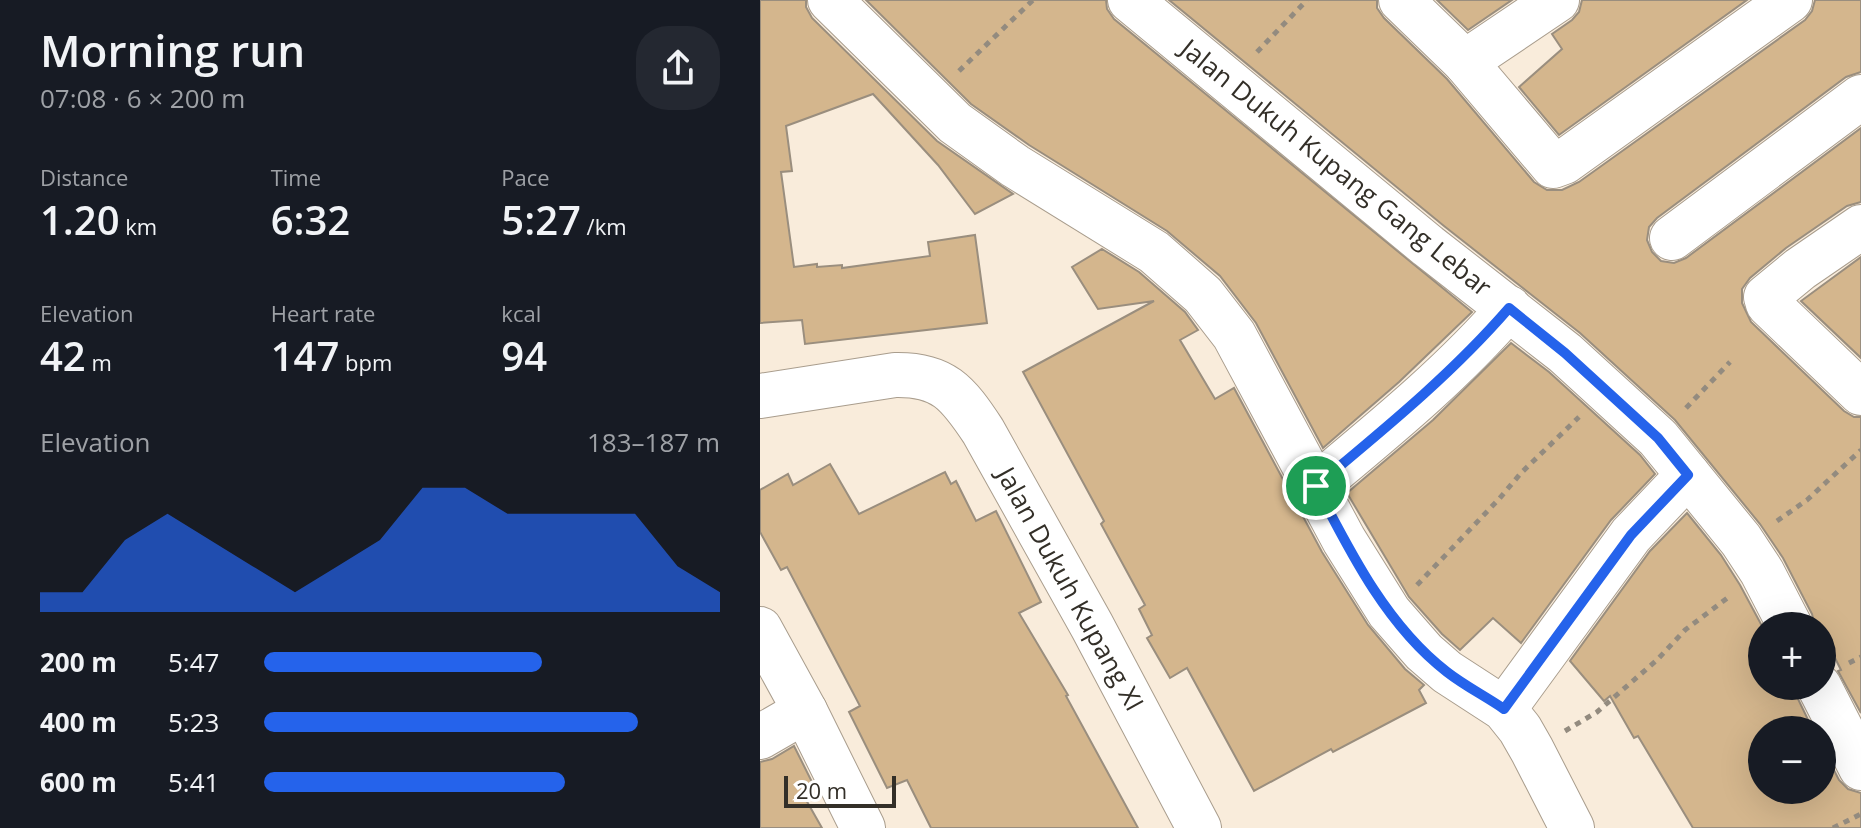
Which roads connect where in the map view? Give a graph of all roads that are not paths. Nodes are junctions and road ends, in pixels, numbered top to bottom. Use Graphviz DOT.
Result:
graph roads {
  1 [pos="830,0"];
  2 [pos="1130,0"];
  3 [pos="1401,0"];
  4 [pos="1557,0"];
  5 [pos="1790,0"];
  6 [pos="1465,62"];
  7 [pos="1861,97"];
  8 [pos="1861,227"];
  9 [pos="1672,238"];
  10 [pos="1509,308"];
  11 [pos="1858,386"];
  12 [pos="760,396"];
  13 [pos="1688,475"];
  14 [pos="1316,486"];
  15 [pos="1782,612"];
  16 [pos="760,629"];
  17 [pos="1826,700"];
  18 [pos="1496,704"];
  19 [pos="805,711"];
  20 [pos="760,737"];
  21 [pos="1861,768"];
  22 [pos="863,828"];
  23 [pos="1199,828"];
  24 [pos="1572,828"];
  1 -- 14 [label="street"];
  2 -- 10 [label="street, Jalan Dukuh Kupang Gang Lebar"];
  3 -- 6 [label="street"];
  4 -- 6 [label="street"];
  5 -- 6 [label="street"];
  7 -- 9 [label="street"];
  8 -- 11 [label="street"];
  10 -- 13 [label="street, Jalan Dukuh Kupang Gang Lebar"];
  10 -- 14 [label="street"];
  12 -- 23 [label="street, Jalan Dukuh Kupang XI"];
  13 -- 15 [label="street, Jalan Dukuh Kupang Gang Lebar"];
  13 -- 18 [label="street"];
  14 -- 18 [label="street"];
  16 -- 19 [label="street"];
  17 -- 21 [label="street"];
  18 -- 24 [label="street"];
  19 -- 20 [label="street"];
  19 -- 22 [label="street"];
}
